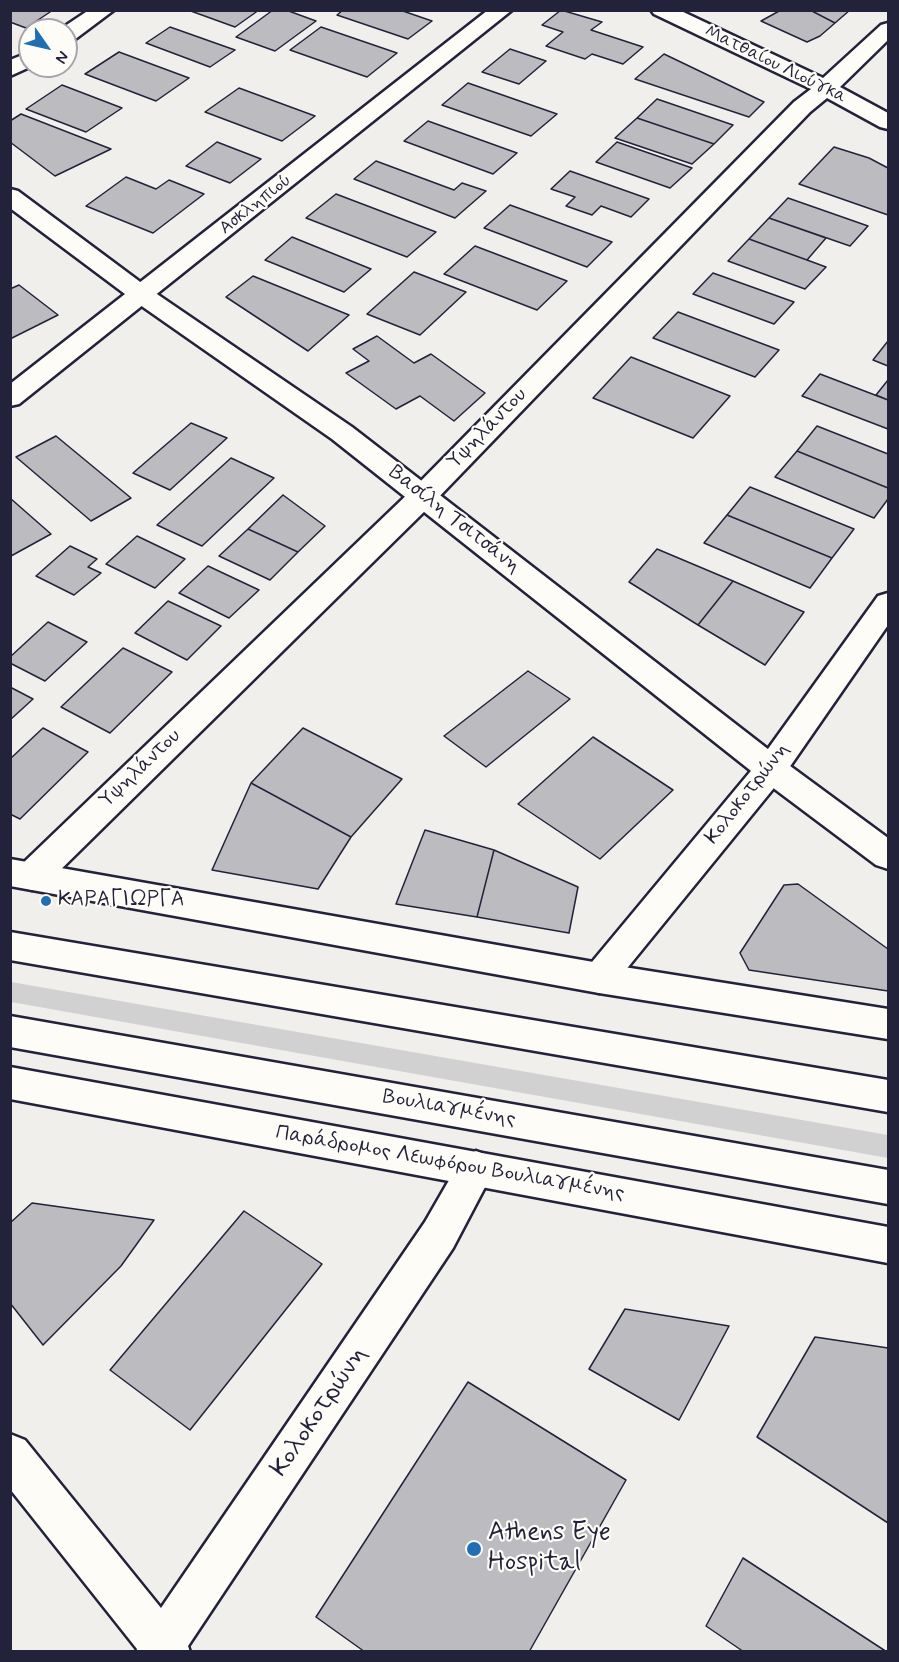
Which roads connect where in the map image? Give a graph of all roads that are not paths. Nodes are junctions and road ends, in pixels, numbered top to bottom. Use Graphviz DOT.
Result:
graph roads {
  1 [pos="104,10"];
  2 [pos="502,10"];
  3 [pos="661,10"];
  4 [pos="78,27"];
  5 [pos="888,29"];
  6 [pos="826,88"];
  7 [pos="888,122"];
  8 [pos="10,196"];
  9 [pos="142,295"];
  10 [pos="10,398"];
  11 [pos="424,495"];
  12 [pos="888,603"];
  13 [pos="771,769"];
  14 [pos="888,856"];
  15 [pos="21,874"];
  16 [pos="10,946"];
  17 [pos="599,978"];
  18 [pos="888,1024"];
  19 [pos="10,1031"];
  20 [pos="10,1083"];
  21 [pos="888,1096"];
  22 [pos="476,1168"];
  23 [pos="888,1187"];
  24 [pos="888,1245"];
  25 [pos="10,1455"];
  26 [pos="163,1649"];
  1 -- 4 [label="street"];
  2 -- 9 [label="street, Ασκληπιού"];
  3 -- 6 [label="street, Ματθαίου Λιούγκα"];
  5 -- 6 [label="street, Υψηλάντου"];
  6 -- 7 [label="street, Ματθαίου Λιούγκα"];
  6 -- 11 [label="street, Υψηλάντου"];
  8 -- 9 [label="street, Βασίλη Τσιτσάνη"];
  9 -- 10 [label="street, Ασκληπιού"];
  9 -- 11 [label="street, Βασίλη Τσιτσάνη"];
  11 -- 13 [label="street, Βασίλη Τσιτσάνη"];
  11 -- 15 [label="street, Υψηλάντου"];
  12 -- 13 [label="street, Κολοκοτρώνη"];
  13 -- 14 [label="street, Βασίλη Τσιτσάνη"];
  13 -- 17 [label="street, Κολοκοτρώνη"];
  15 -- 17 [label="street"];
  16 -- 21 [label="street"];
  17 -- 18 [label="street"];
  19 -- 23 [label="street, Βουλιαγμένης"];
  20 -- 22 [label="street, Παράδρομος Λεωφόρου Βουλιαγμένης"];
  22 -- 24 [label="street, Παράδρομος Λεωφόρου Βουλιαγμένης"];
  22 -- 26 [label="street, Κολοκοτρώνη"];
  25 -- 26 [label="street"];
}
